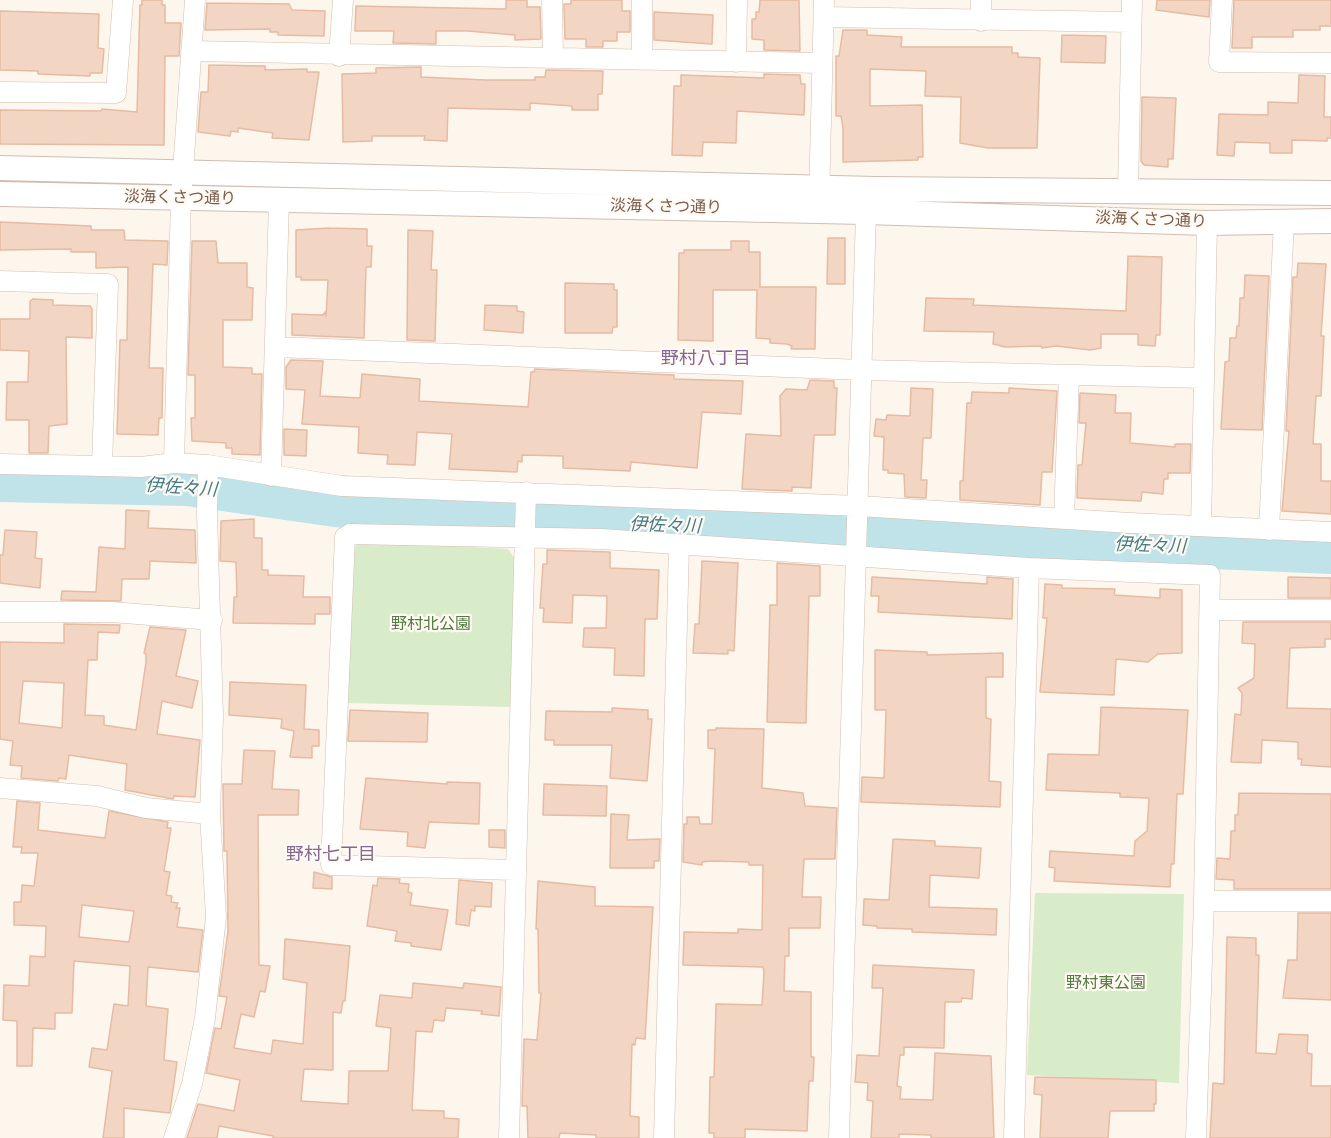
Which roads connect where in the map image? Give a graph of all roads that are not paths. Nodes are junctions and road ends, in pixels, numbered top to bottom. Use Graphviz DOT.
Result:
graph roads {
  1 [pos="123,0"];
  2 [pos="195,0"];
  3 [pos="343,0"];
  4 [pos="552,0"];
  5 [pos="642,0"];
  6 [pos="737,0"];
  7 [pos="981,0"];
  8 [pos="1132,0"];
  9 [pos="1222,0"];
  10 [pos="824,9"];
  11 [pos="981,21"];
  12 [pos="1131,22"];
  13 [pos="191,51"];
  14 [pos="339,56"];
  15 [pos="553,57"];
  16 [pos="642,60"];
  17 [pos="736,62"];
  18 [pos="821,63"];
  19 [pos="1331,63"];
  20 [pos="0,92"];
  21 [pos="0,168"];
  22 [pos="184,170"];
  23 [pos="819,187"];
  24 [pos="1128,189"];
  25 [pos="1331,193"];
  26 [pos="0,194"];
  27 [pos="181,199"];
  28 [pos="279,201"];
  29 [pos="866,212"];
  30 [pos="818,213"];
  31 [pos="1331,220"];
  32 [pos="1284,221"];
  33 [pos="1208,223"];
  34 [pos="0,281"];
  35 [pos="276,347"];
  36 [pos="862,370"];
  37 [pos="1069,376"];
  38 [pos="1204,378"];
  39 [pos="174,463"];
  40 [pos="0,464"];
  41 [pos="208,465"];
  42 [pos="102,466"];
  43 [pos="272,476"];
  44 [pos="526,492"];
  45 [pos="859,506"];
  46 [pos="1064,519"];
  47 [pos="1201,526"];
  48 [pos="1269,530"];
  49 [pos="1331,532"];
  50 [pos="525,536"];
  51 [pos="680,545"];
  52 [pos="858,556"];
  53 [pos="1029,568"];
  54 [pos="1211,610"];
  55 [pos="1331,610"];
  56 [pos="0,612"];
  57 [pos="212,620"];
  58 [pos="0,788"];
  59 [pos="210,814"];
  60 [pos="515,870"];
  61 [pos="1204,901"];
  62 [pos="1331,901"];
  63 [pos="174,1138"];
  64 [pos="509,1138"];
  65 [pos="664,1138"];
  66 [pos="839,1138"];
  67 [pos="1014,1138"];
  68 [pos="1196,1138"];
  1 -- 20 [label="street"];
  2 -- 13 [label="street"];
  3 -- 14 [label="street"];
  4 -- 15 [label="street"];
  5 -- 16 [label="street"];
  6 -- 17 [label="street"];
  7 -- 11 [label="street"];
  8 -- 12 [label="street"];
  9 -- 19 [label="street"];
  10 -- 11 [label="street"];
  10 -- 18 [label="street"];
  11 -- 12 [label="street"];
  12 -- 24 [label="street"];
  13 -- 14 [label="street"];
  13 -- 22 [label="street"];
  14 -- 15 [label="street"];
  15 -- 16 [label="street"];
  16 -- 17 [label="street"];
  17 -- 18 [label="street"];
  18 -- 23 [label="street"];
  21 -- 22 [label="street, 淡海くさつ通り"];
  22 -- 23 [label="street, 淡海くさつ通り"];
  22 -- 27 [label="street"];
  23 -- 24 [label="street, 淡海くさつ通り"];
  23 -- 30 [label="street"];
  24 -- 25 [label="street, 淡海くさつ通り"];
  26 -- 27 [label="street, 淡海くさつ通り"];
  27 -- 28 [label="street, 淡海くさつ通り"];
  27 -- 39 [label="street"];
  28 -- 30 [label="street, 淡海くさつ通り"];
  28 -- 35 [label="street"];
  29 -- 30 [label="street, 淡海くさつ通り"];
  29 -- 33 [label="street, 淡海くさつ通り"];
  29 -- 36 [label="street"];
  31 -- 32 [label="street, 淡海くさつ通り"];
  32 -- 33 [label="street, 淡海くさつ通り"];
  32 -- 48 [label="street"];
  33 -- 38 [label="street"];
  34 -- 42 [label="street"];
  35 -- 36 [label="street"];
  35 -- 43 [label="street"];
  36 -- 37 [label="street"];
  36 -- 45 [label="street"];
  37 -- 38 [label="street"];
  37 -- 46 [label="street"];
  38 -- 47 [label="street"];
  39 -- 41 [label="street"];
  39 -- 42 [label="street"];
  40 -- 42 [label="street"];
  41 -- 43 [label="street"];
  41 -- 57 [label="street"];
  43 -- 44 [label="street"];
  44 -- 45 [label="street"];
  44 -- 50 [label="street"];
  45 -- 46 [label="street"];
  45 -- 52 [label="street"];
  46 -- 47 [label="street"];
  47 -- 48 [label="street"];
  48 -- 49 [label="street"];
  50 -- 51 [label="street"];
  50 -- 60 [label="street"];
  50 -- 60 [label="street"];
  51 -- 52 [label="street"];
  51 -- 65 [label="street"];
  52 -- 53 [label="street"];
  52 -- 66 [label="street"];
  53 -- 54 [label="street"];
  53 -- 67 [label="street"];
  54 -- 55 [label="street"];
  54 -- 61 [label="street"];
  56 -- 57 [label="street"];
  57 -- 59 [label="street"];
  58 -- 59 [label="street"];
  59 -- 63 [label="street"];
  60 -- 64 [label="street"];
  61 -- 62 [label="street"];
  61 -- 68 [label="street"];
}
